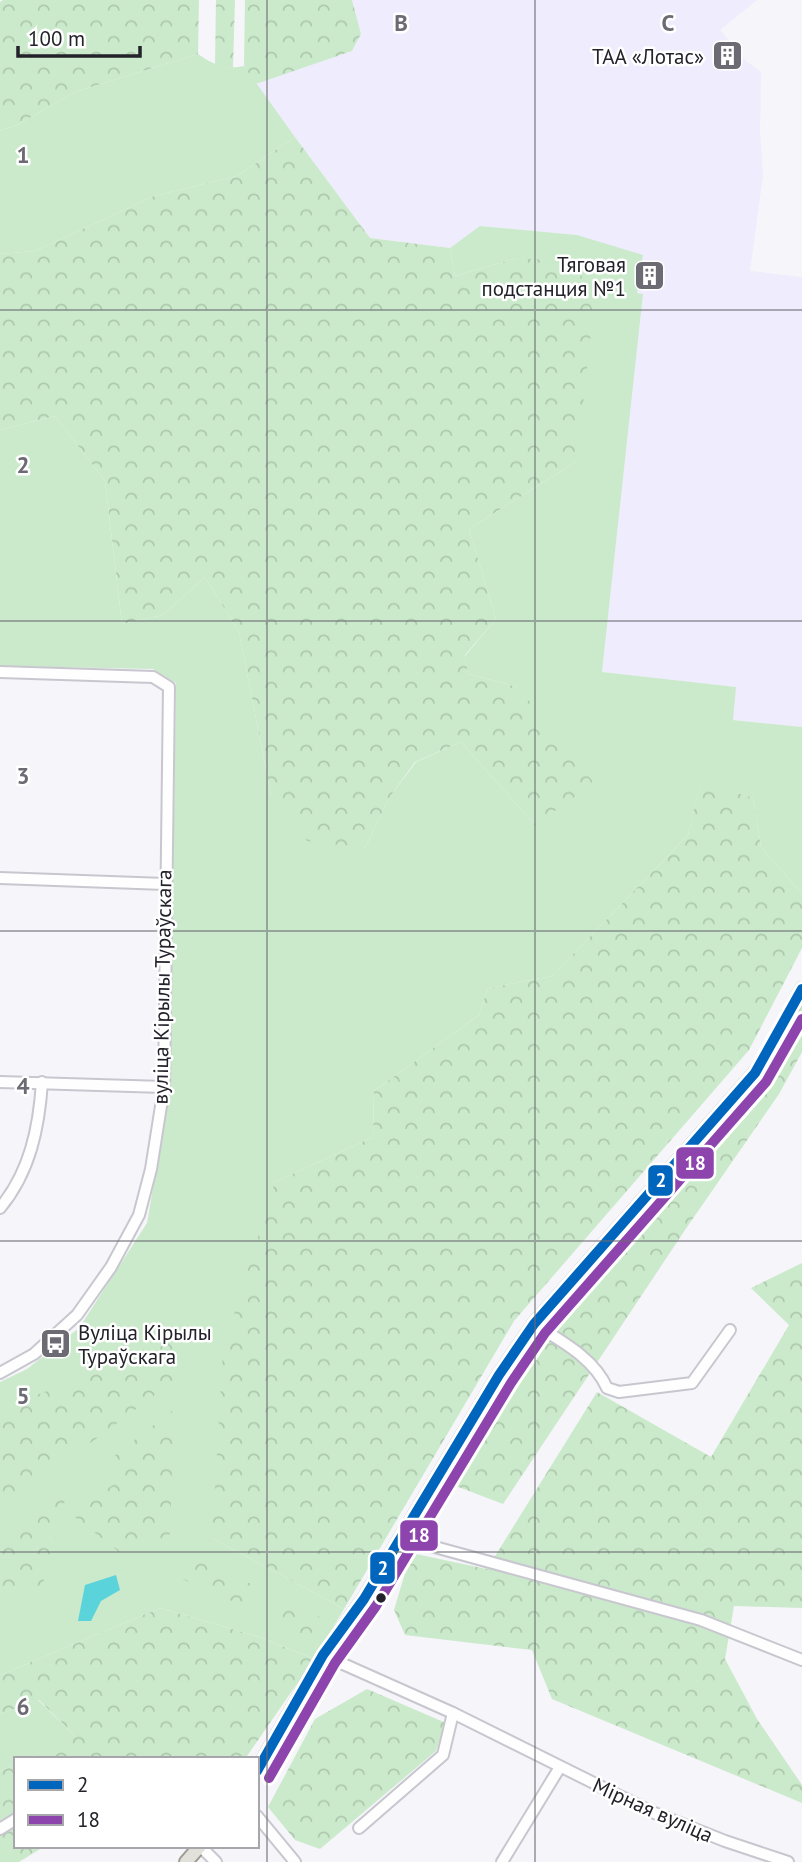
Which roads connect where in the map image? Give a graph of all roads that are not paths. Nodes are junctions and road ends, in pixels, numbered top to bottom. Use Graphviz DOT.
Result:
graph roads {
  1 [pos="0,671"];
  2 [pos="0,878"];
  3 [pos="165,884"];
  4 [pos="802,989"];
  5 [pos="0,1082"];
  6 [pos="42,1082"];
  7 [pos="164,1087"];
  8 [pos="0,1208"];
  9 [pos="534,1324"];
  10 [pos="730,1330"];
  11 [pos="0,1373"];
  12 [pos="402,1538"];
  13 [pos="323,1655"];
  14 [pos="802,1660"];
  15 [pos="453,1713"];
  16 [pos="259,1767"];
  17 [pos="560,1768"];
  18 [pos="259,1818"];
  19 [pos="359,1828"];
  20 [pos="198,1848"];
  21 [pos="202,1848"];
  22 [pos="186,1862"];
  23 [pos="216,1862"];
  24 [pos="295,1862"];
  25 [pos="502,1862"];
  26 [pos="788,1862"];
  1 -- 3 [label="street, вуліца Кірылы Тураўскага"];
  2 -- 3 [label="street"];
  3 -- 7 [label="street, вуліца Кірылы Тураўскага"];
  4 -- 9 [label="main road"];
  5 -- 6 [label="street"];
  6 -- 7 [label="street"];
  6 -- 8 [label="street"];
  7 -- 11 [label="street, вуліца Кірылы Тураўскага"];
  9 -- 10 [label="street"];
  9 -- 12 [label="main road"];
  12 -- 13 [label="main road"];
  12 -- 14 [label="street"];
  13 -- 15 [label="street, Мірная вуліца"];
  13 -- 16 [label="main road"];
  15 -- 17 [label="street, Мірная вуліца"];
  15 -- 19 [label="street"];
  17 -- 25 [label="street"];
  17 -- 26 [label="street, Мірная вуліца"];
  18 -- 24 [label="street"];
  20 -- 22 [label="main road"];
  21 -- 23 [label="street"];
}
